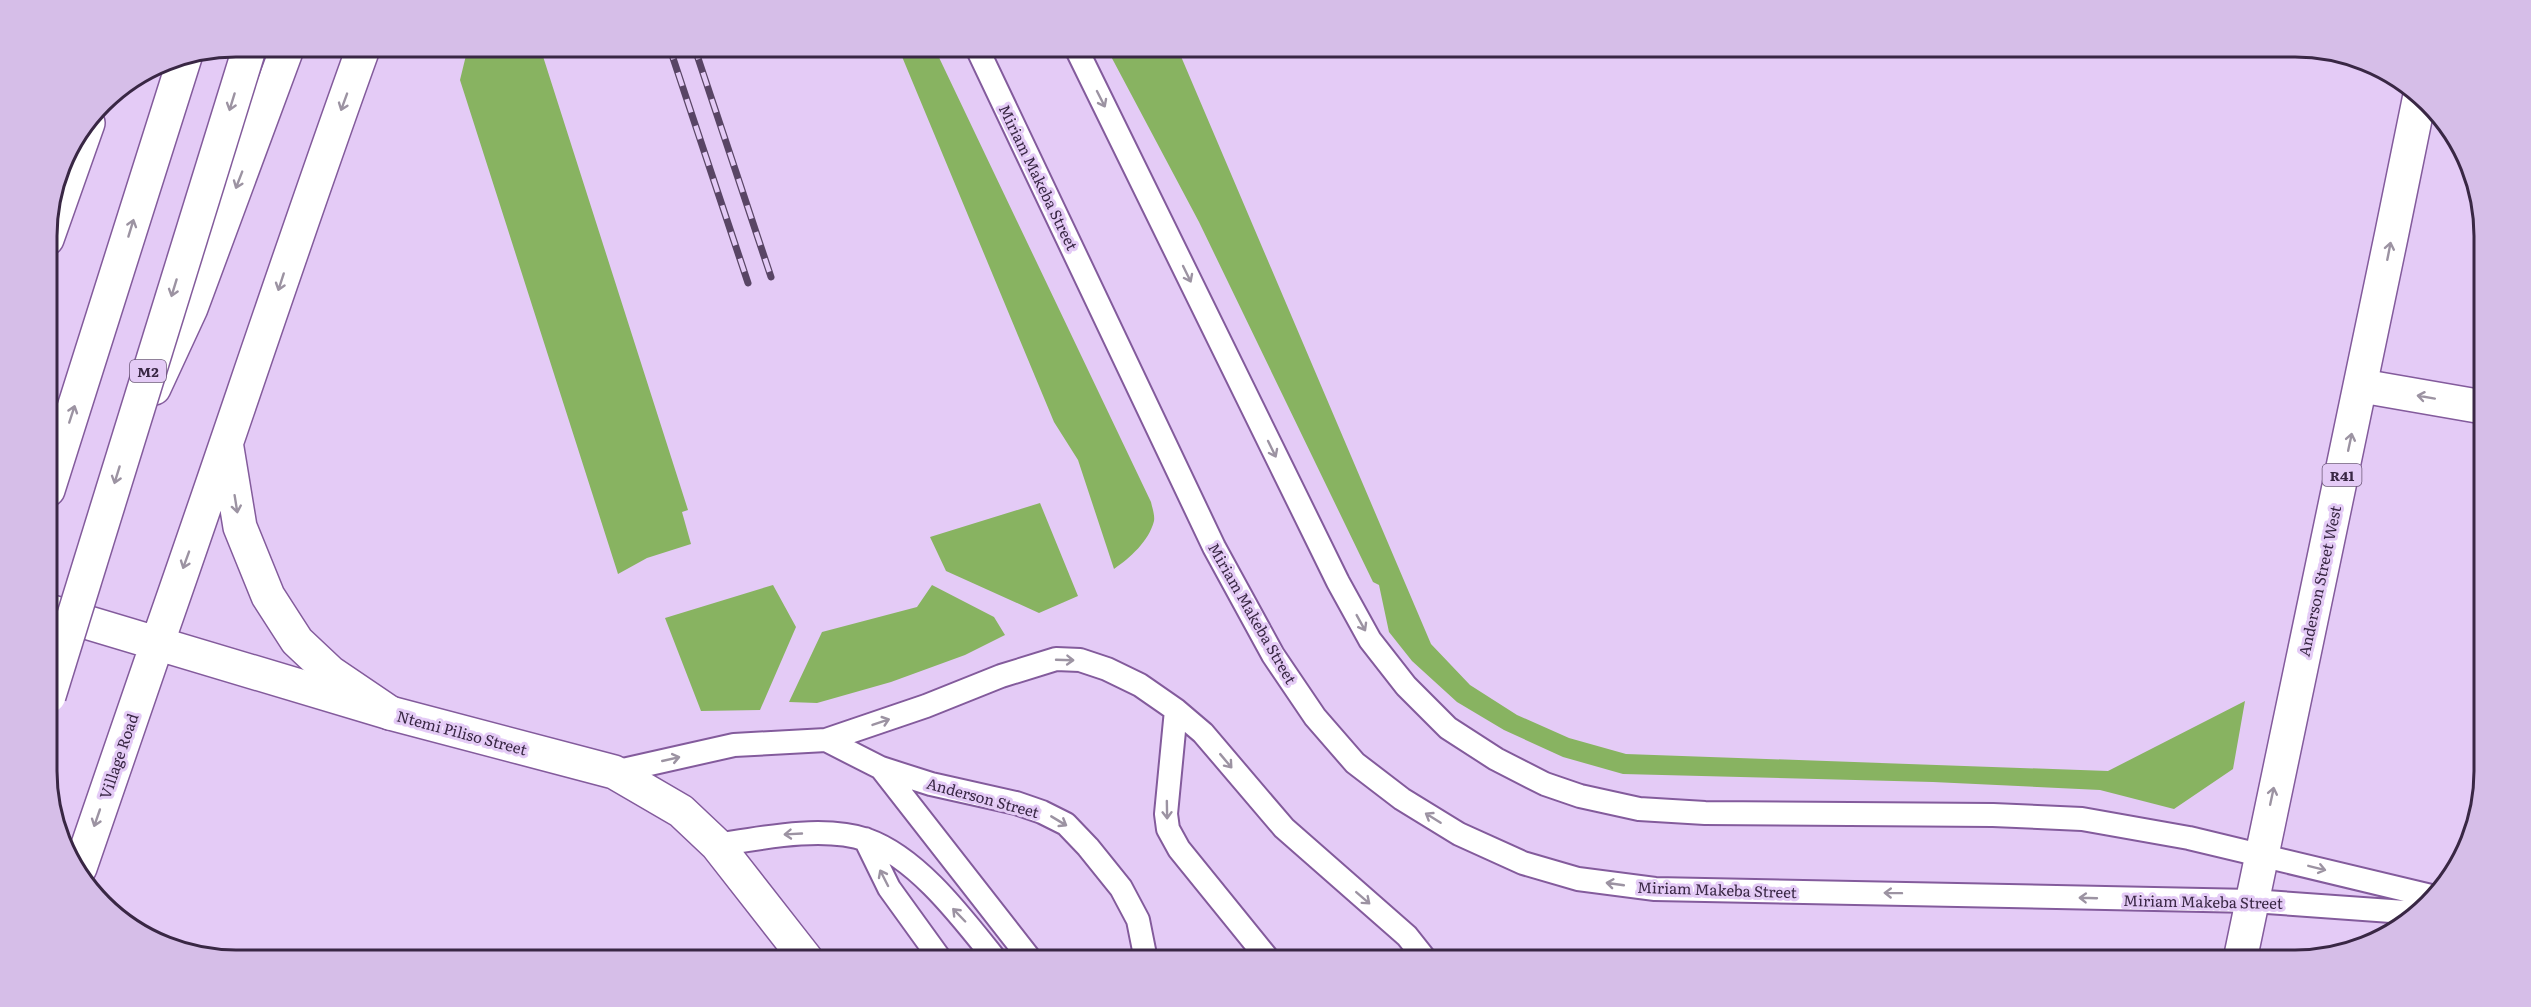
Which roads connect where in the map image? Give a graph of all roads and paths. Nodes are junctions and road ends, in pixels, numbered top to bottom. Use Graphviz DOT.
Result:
graph roads {
  1 [pos="247,57"];
  2 [pos="284,57"];
  3 [pos="360,57"];
  4 [pos="981,57"];
  5 [pos="1081,57"];
  6 [pos="183,65"];
  7 [pos="2418,106"];
  8 [pos="78,152"];
  9 [pos="61,198"];
  10 [pos="2362,386"];
  11 [pos="2474,405"];
  12 [pos="128,439"];
  13 [pos="227,446"];
  14 [pos="57,462"];
  15 [pos="57,613"];
  16 [pos="157,644"];
  17 [pos="57,673"];
  18 [pos="1176,710"];
  19 [pos="390,713"];
  20 [pos="825,740"];
  21 [pos="881,768"];
  22 [pos="614,772"];
  23 [pos="865,839"];
  24 [pos="717,845"];
  25 [pos="2260,854"];
  26 [pos="82,862"];
  27 [pos="2425,895"];
  28 [pos="2252,901"];
  29 [pos="2405,912"];
  30 [pos="799,950"];
  31 [pos="934,950"];
  32 [pos="988,950"];
  33 [pos="1023,950"];
  34 [pos="1144,950"];
  35 [pos="1261,950"];
  36 [pos="1418,950"];
  37 [pos="2242,950"];
  1 -- 12 [label="main road, M2, one-way, bridge"];
  2 -- 12 [label="main road, one-way, bridge"];
  3 -- 13 [label="main road, Village Road, one-way"];
  28 -- 4 [label="lane, Miriam Makeba Street, one-way"];
  5 -- 25 [label="lane, one-way"];
  14 -- 6 [label="main road, one-way"];
  10 -- 7 [label="main road, Anderson Street West / R41, one-way"];
  8 -- 9 [label="main road"];
  11 -- 10 [label="main road, one-way"];
  25 -- 10 [label="main road, Anderson Street West / R41, one-way"];
  12 -- 17 [label="main road, M2, one-way, bridge"];
  13 -- 16 [label="main road, Village Road, one-way"];
  13 -- 19 [label="main road, one-way"];
  15 -- 16 [label="main road, Ntemi Piliso Street"];
  16 -- 19 [label="main road, Ntemi Piliso Street"];
  16 -- 26 [label="main road, Village Road, one-way"];
  20 -- 18 [label="lane, one-way"];
  18 -- 35 [label="lane, one-way"];
  18 -- 36 [label="lane, one-way"];
  19 -- 22 [label="main road, Ntemi Piliso Street"];
  20 -- 21 [label="lane, Anderson Street"];
  22 -- 20 [label="lane, Anderson Street, one-way"];
  21 -- 33 [label="lane, Anderson Street"];
  21 -- 34 [label="lane, Anderson Street, one-way"];
  22 -- 24 [label="main road, Ntemi Piliso Street"];
  23 -- 24 [label="lane, one-way"];
  31 -- 23 [label="lane, one-way"];
  32 -- 23 [label="lane, one-way"];
  24 -- 30 [label="main road, Ntemi Piliso Street"];
  25 -- 27 [label="lane, one-way"];
  25 -- 28 [label="main road, Anderson Street West / R41"];
  28 -- 29 [label="lane, Miriam Makeba Street"];
  28 -- 37 [label="main road, Anderson Street West / R41"];
}
